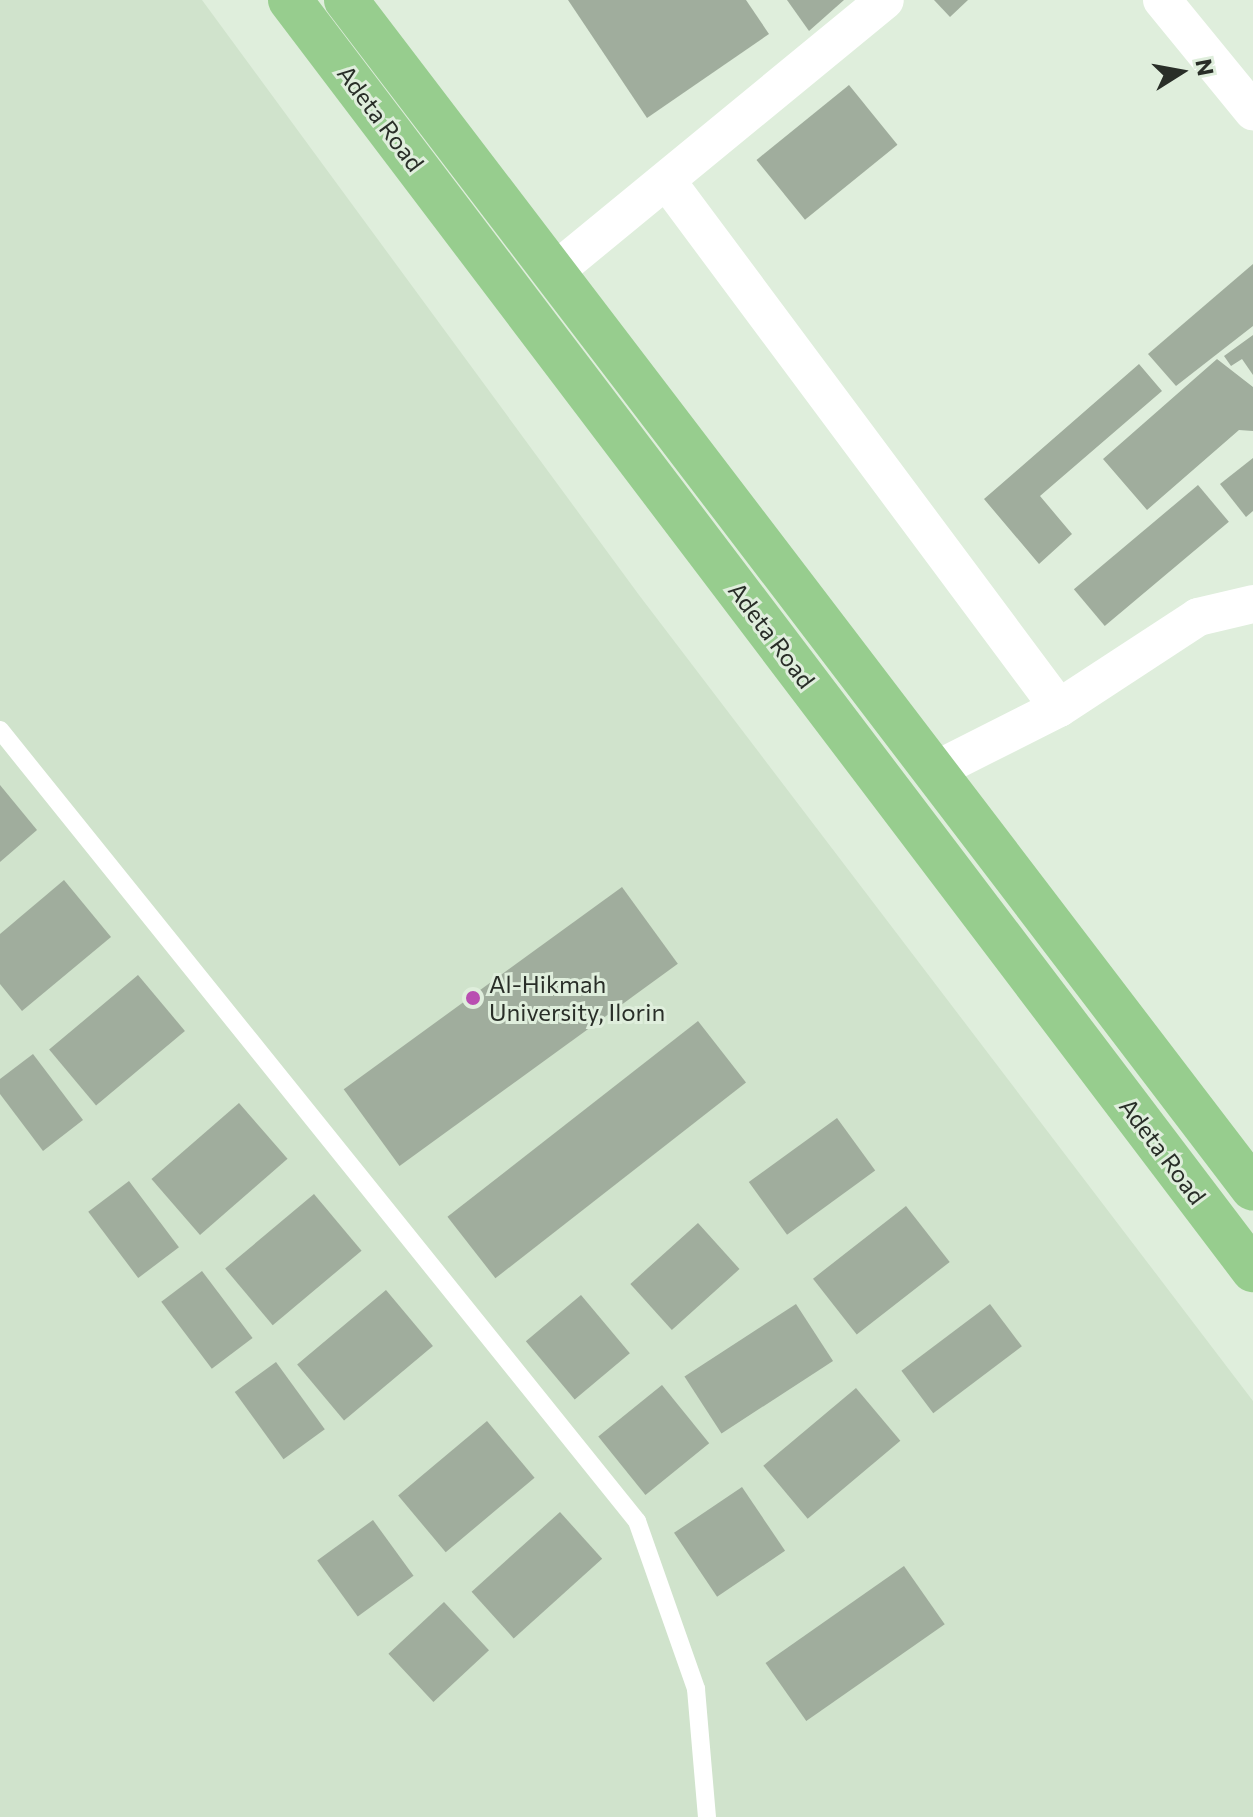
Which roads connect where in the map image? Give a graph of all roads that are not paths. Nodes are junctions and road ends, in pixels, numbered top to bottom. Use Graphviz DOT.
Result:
graph roads {
  1 [pos="290,0"];
  2 [pos="346,0"];
  3 [pos="885,0"];
  4 [pos="1162,0"];
  5 [pos="1253,111"];
  6 [pos="669,184"];
  7 [pos="554,272"];
  8 [pos="1253,604"];
  9 [pos="1059,708"];
  10 [pos="0,730"];
  11 [pos="938,769"];
  12 [pos="1253,1189"];
  13 [pos="1253,1270"];
  14 [pos="707,1817"];
  1 -- 13 [label="main road, Adeta Road"];
  2 -- 7 [label="main road, Adeta Road"];
  3 -- 6 [label="street"];
  4 -- 5 [label="street"];
  6 -- 7 [label="street"];
  6 -- 9 [label="street"];
  7 -- 11 [label="main road, Adeta Road"];
  8 -- 9 [label="street"];
  9 -- 11 [label="street"];
  10 -- 14 [label="lane"];
  11 -- 12 [label="main road, Adeta Road"];
}
